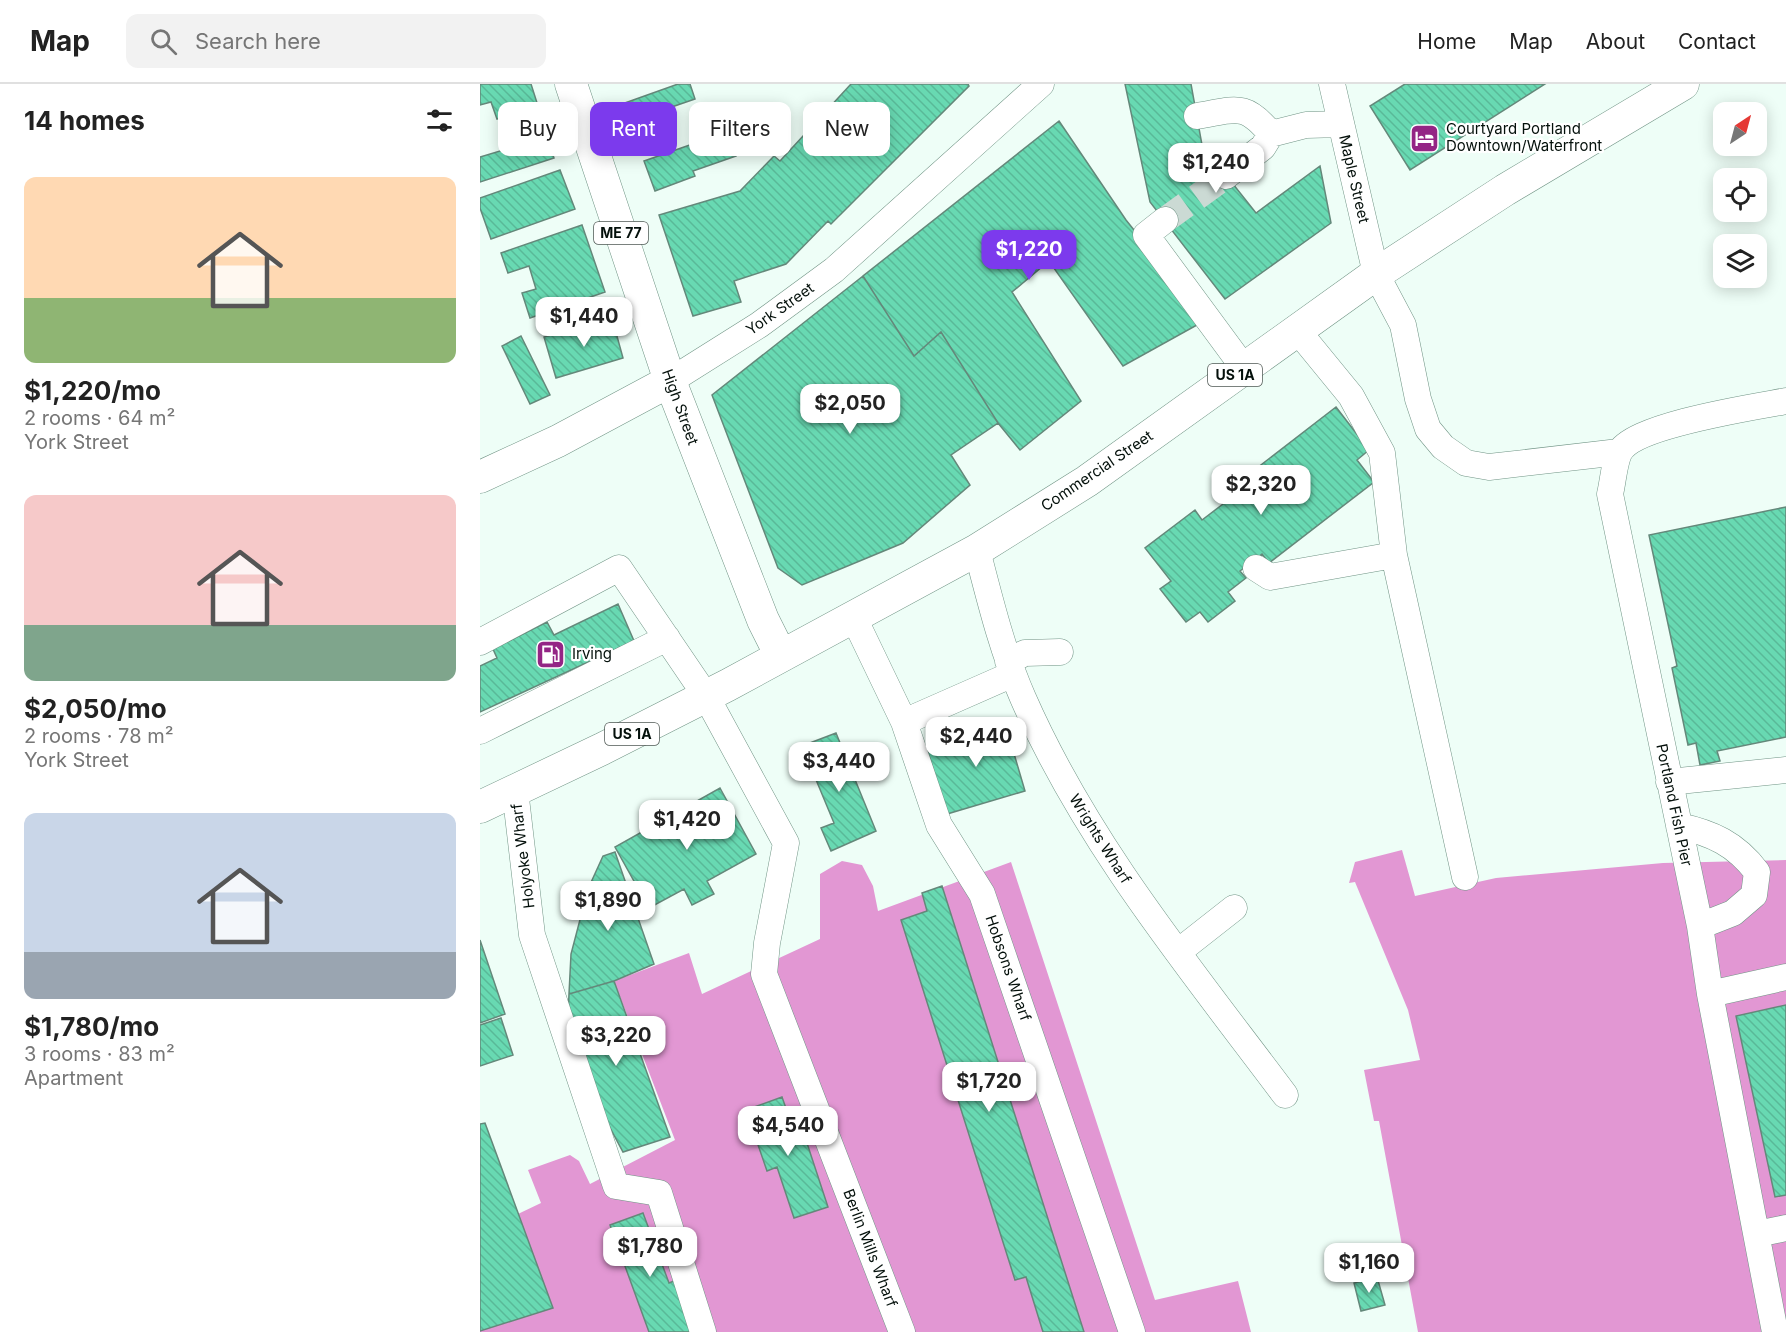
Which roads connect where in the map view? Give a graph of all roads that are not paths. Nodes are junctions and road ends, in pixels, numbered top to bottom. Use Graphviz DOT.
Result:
graph roads {
  1 [pos="572,84"];
  2 [pos="1041,84"];
  3 [pos="1332,84"];
  4 [pos="1670,88"];
  5 [pos="1197,116"];
  6 [pos="1341,124"];
  7 [pos="1271,134"];
  8 [pos="1226,176"];
  9 [pos="1165,220"];
  10 [pos="1376,274"];
  11 [pos="1297,330"];
  12 [pos="1244,368"];
  13 [pos="670,381"];
  14 [pos="1786,401"];
  15 [pos="1619,452"];
  16 [pos="480,477"];
  17 [pos="977,550"];
  18 [pos="1394,555"];
  19 [pos="1256,568"];
  20 [pos="854,618"];
  21 [pos="666,638"];
  22 [pos="480,642"];
  23 [pos="1060,652"];
  24 [pos="781,656"];
  25 [pos="1011,668"];
  26 [pos="706,696"];
  27 [pos="904,722"];
  28 [pos="480,731"];
  29 [pos="1786,770"];
  30 [pos="1669,782"];
  31 [pos="515,790"];
  32 [pos="480,807"];
  33 [pos="1679,826"];
  34 [pos="1465,878"];
  35 [pos="1234,908"];
  36 [pos="1700,926"];
  37 [pos="1178,952"];
  38 [pos="1786,977"];
  39 [pos="1710,994"];
  40 [pos="1285,1095"];
  41 [pos="1786,1228"];
  42 [pos="1757,1234"];
  43 [pos="703,1332"];
  44 [pos="902,1332"];
  45 [pos="1132,1332"];
  46 [pos="1775,1332"];
  1 -- 13 [label="main road, High Street / ME 77"];
  2 -- 13 [label="street, York Street"];
  3 -- 6 [label="street, Maple Street"];
  4 -- 10 [label="main road, Commercial Street / US 1A"];
  5 -- 7 [label="street"];
  6 -- 7 [label="street"];
  6 -- 10 [label="street, Maple Street"];
  7 -- 8 [label="street"];
  9 -- 12 [label="street"];
  10 -- 11 [label="main road, Commercial Street / US 1A"];
  10 -- 15 [label="street, Maple Street"];
  11 -- 12 [label="main road, Commercial Street / US 1A"];
  11 -- 18 [label="street"];
  12 -- 17 [label="main road, Commercial Street / US 1A"];
  13 -- 16 [label="main road, York Street"];
  13 -- 24 [label="main road, High Street"];
  14 -- 15 [label="street"];
  15 -- 30 [label="street, Portland Fish Pier"];
  17 -- 20 [label="main road, Commercial Street / US 1A"];
  17 -- 25 [label="street, Wrights Wharf"];
  18 -- 19 [label="street"];
  18 -- 34 [label="street"];
  20 -- 24 [label="main road, Commercial Street / US 1A"];
  20 -- 27 [label="street, Hobsons Wharf"];
  21 -- 22 [label="street, Berlin Mills Wharf"];
  21 -- 26 [label="street, Berlin Mills Wharf"];
  21 -- 28 [label="street"];
  23 -- 25 [label="street"];
  24 -- 26 [label="main road, Commercial Street / US 1A"];
  25 -- 27 [label="street"];
  25 -- 37 [label="street, Wrights Wharf"];
  26 -- 31 [label="main road, Commercial Street / US 1A"];
  26 -- 44 [label="street, Berlin Mills Wharf"];
  27 -- 45 [label="street, Hobsons Wharf"];
  29 -- 30 [label="street"];
  30 -- 33 [label="street, Portland Fish Pier"];
  31 -- 32 [label="main road, Commercial Street / US 1A"];
  31 -- 43 [label="street, Holyoke Wharf"];
  33 -- 36 [label="street, Portland Fish Pier"];
  33 -- 36 [label="street"];
  35 -- 37 [label="street"];
  36 -- 39 [label="street, Portland Fish Pier"];
  37 -- 40 [label="street, Wrights Wharf"];
  38 -- 39 [label="street"];
  39 -- 42 [label="street, Portland Fish Pier"];
  41 -- 42 [label="street"];
  42 -- 46 [label="street, Portland Fish Pier"];
}
